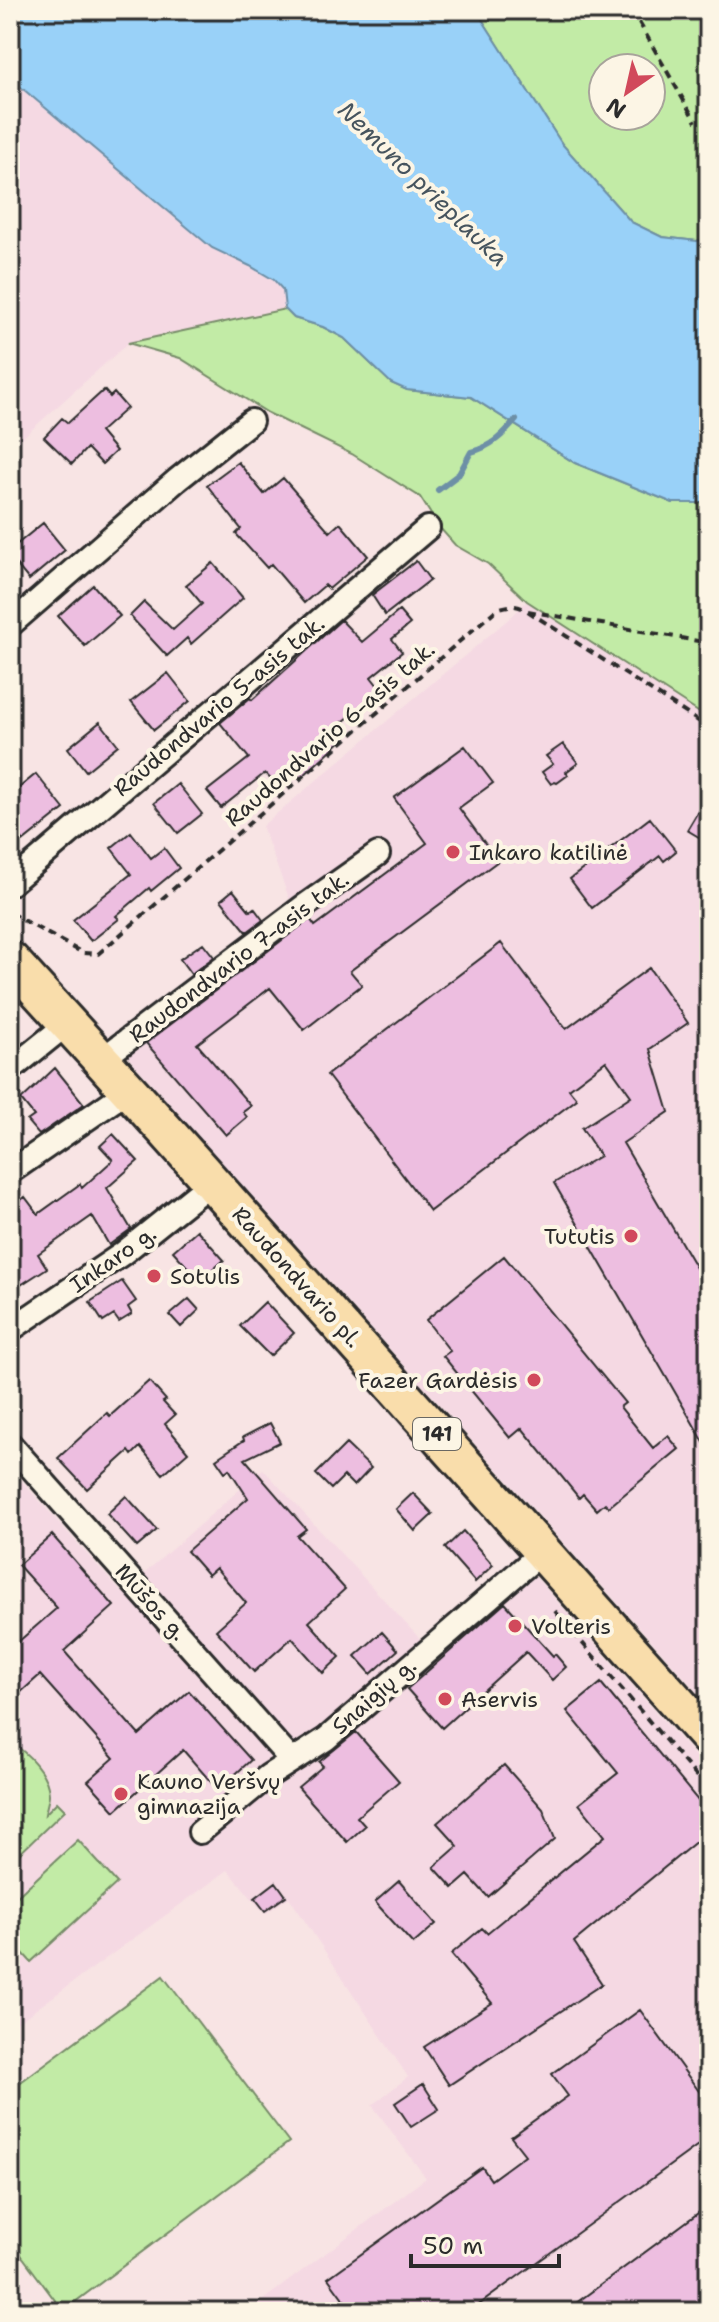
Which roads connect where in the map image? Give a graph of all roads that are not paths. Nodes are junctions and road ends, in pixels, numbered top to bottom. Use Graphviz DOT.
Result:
graph roads {
  1 [pos="251,421"];
  2 [pos="428,528"];
  3 [pos="10,625"];
  4 [pos="378,854"];
  5 [pos="10,884"];
  6 [pos="10,960"];
  7 [pos="67,1024"];
  8 [pos="101,1060"];
  9 [pos="10,1070"];
  10 [pos="129,1090"];
  11 [pos="10,1172"];
  12 [pos="212,1182"];
  13 [pos="10,1330"];
  14 [pos="10,1444"];
  15 [pos="542,1552"];
  16 [pos="709,1738"];
  17 [pos="291,1760"];
  18 [pos="200,1832"];
  1 -- 3 [label="street"];
  2 -- 5 [label="street, Raudondvario 5-asis tak."];
  4 -- 8 [label="street, Raudondvario 7-asis tak."];
  6 -- 7 [label="main road, Raudondvario pl. / 141"];
  7 -- 8 [label="main road, Raudondvario pl. / 141"];
  7 -- 9 [label="street"];
  8 -- 10 [label="main road, Raudondvario pl. / 141"];
  10 -- 11 [label="street"];
  10 -- 12 [label="main road, Raudondvario pl. / 141"];
  12 -- 13 [label="street, Inkaro g."];
  12 -- 15 [label="main road, Raudondvario pl. / 141"];
  14 -- 17 [label="street, Mūšos g."];
  15 -- 16 [label="main road, Raudondvario pl. / 141"];
  15 -- 17 [label="street, Snaigių g."];
  17 -- 18 [label="street, Snaigių g."];
}
